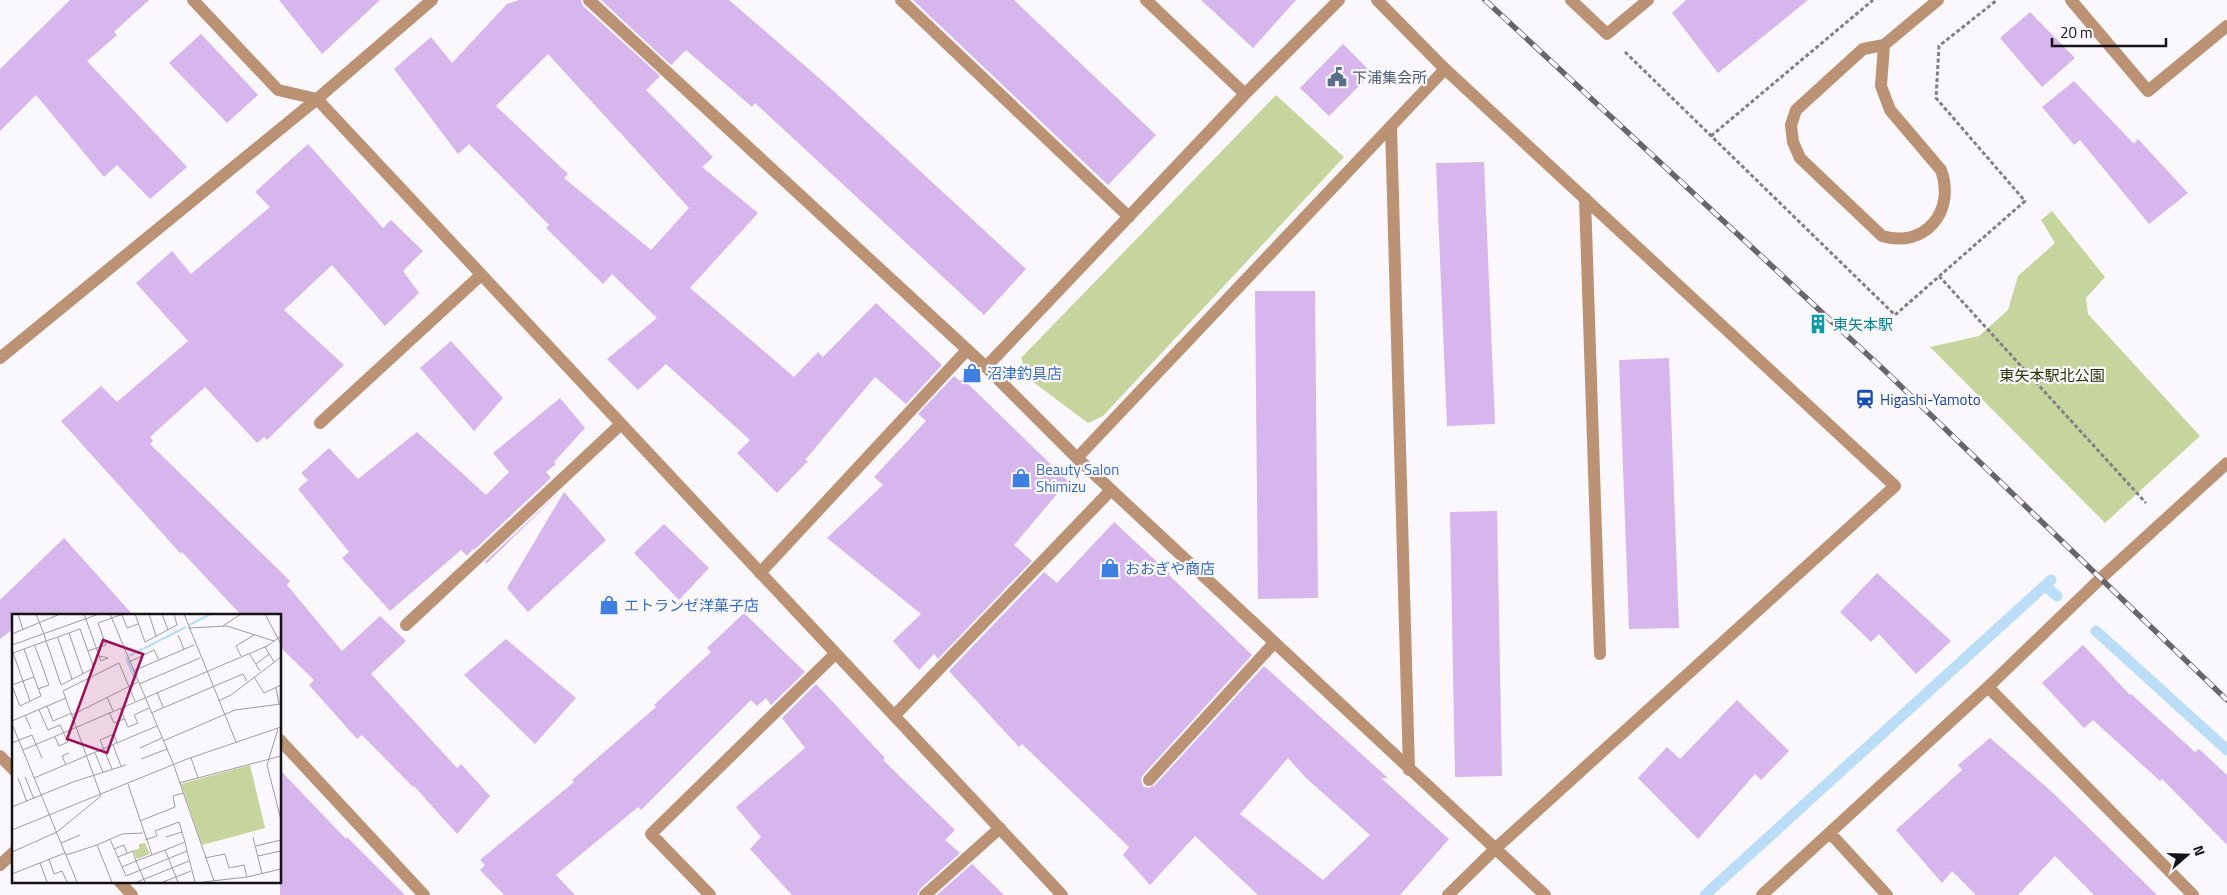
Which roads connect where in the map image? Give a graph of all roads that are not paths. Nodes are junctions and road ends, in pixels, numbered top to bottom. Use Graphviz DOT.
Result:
graph roads {
  1 [pos="193,0"];
  2 [pos="432,0"];
  3 [pos="589,0"];
  4 [pos="901,0"];
  5 [pos="1146,0"];
  6 [pos="1338,0"];
  7 [pos="1376,0"];
  8 [pos="1571,0"];
  9 [pos="1648,0"];
  10 [pos="1938,0"];
  11 [pos="2071,0"];
  12 [pos="2227,26"];
  13 [pos="1884,45"];
  14 [pos="1445,69"];
  15 [pos="1245,94"];
  16 [pos="317,99"];
  17 [pos="1392,126"];
  18 [pos="1585,198"];
  19 [pos="1129,218"];
  20 [pos="482,275"];
  21 [pos="967,350"];
  22 [pos="0,358"];
  23 [pos="986,367"];
  24 [pos="320,423"];
  25 [pos="621,424"];
  26 [pos="1077,458"];
  27 [pos="2227,463"];
  28 [pos="1111,490"];
  29 [pos="760,573"];
  30 [pos="406,624"];
  31 [pos="1274,643"];
  32 [pos="835,654"];
  33 [pos="1600,654"];
  34 [pos="1988,687"];
  35 [pos="894,715"];
  36 [pos="281,741"];
  37 [pos="0,756"];
  38 [pos="12,768"];
  39 [pos="1409,770"];
  40 [pos="1149,780"];
  41 [pos="1000,828"];
  42 [pos="1830,833"];
  43 [pos="1496,848"];
  44 [pos="12,854"];
  45 [pos="0,865"];
  46 [pos="120,882"];
  47 [pos="132,895"];
  48 [pos="424,895"];
  49 [pos="710,895"];
  50 [pos="925,895"];
  51 [pos="1062,895"];
  52 [pos="1448,895"];
  53 [pos="1545,895"];
  54 [pos="1762,895"];
  55 [pos="1887,895"];
  56 [pos="2193,895"];
  1 -- 16 [label="street"];
  2 -- 16 [label="street"];
  3 -- 21 [label="street"];
  4 -- 19 [label="street"];
  5 -- 15 [label="street"];
  6 -- 15 [label="street"];
  7 -- 14 [label="street"];
  8 -- 9 [label="street"];
  10 -- 13 [label="street"];
  11 -- 12 [label="street"];
  13 -- 13 [label="street"];
  14 -- 17 [label="street"];
  14 -- 18 [label="street"];
  15 -- 19 [label="street"];
  16 -- 20 [label="street"];
  16 -- 22 [label="street"];
  17 -- 26 [label="street"];
  17 -- 39 [label="street"];
  18 -- 33 [label="street"];
  18 -- 43 [label="street"];
  19 -- 23 [label="street"];
  20 -- 24 [label="street"];
  20 -- 25 [label="street"];
  21 -- 23 [label="street"];
  21 -- 29 [label="street"];
  23 -- 26 [label="street"];
  25 -- 29 [label="street"];
  25 -- 30 [label="street"];
  26 -- 28 [label="street"];
  27 -- 34 [label="street"];
  28 -- 31 [label="street"];
  28 -- 35 [label="street"];
  29 -- 32 [label="street"];
  31 -- 39 [label="street"];
  31 -- 40 [label="street"];
  32 -- 35 [label="street"];
  32 -- 49 [label="street"];
  34 -- 42 [label="street"];
  34 -- 56 [label="street"];
  35 -- 41 [label="street"];
  36 -- 48 [label="street"];
  37 -- 38 [label="street"];
  39 -- 43 [label="street"];
  41 -- 50 [label="street"];
  41 -- 51 [label="street"];
  42 -- 54 [label="street"];
  42 -- 55 [label="street"];
  43 -- 52 [label="street"];
  43 -- 53 [label="street"];
  44 -- 45 [label="street"];
  46 -- 47 [label="street"];
}
